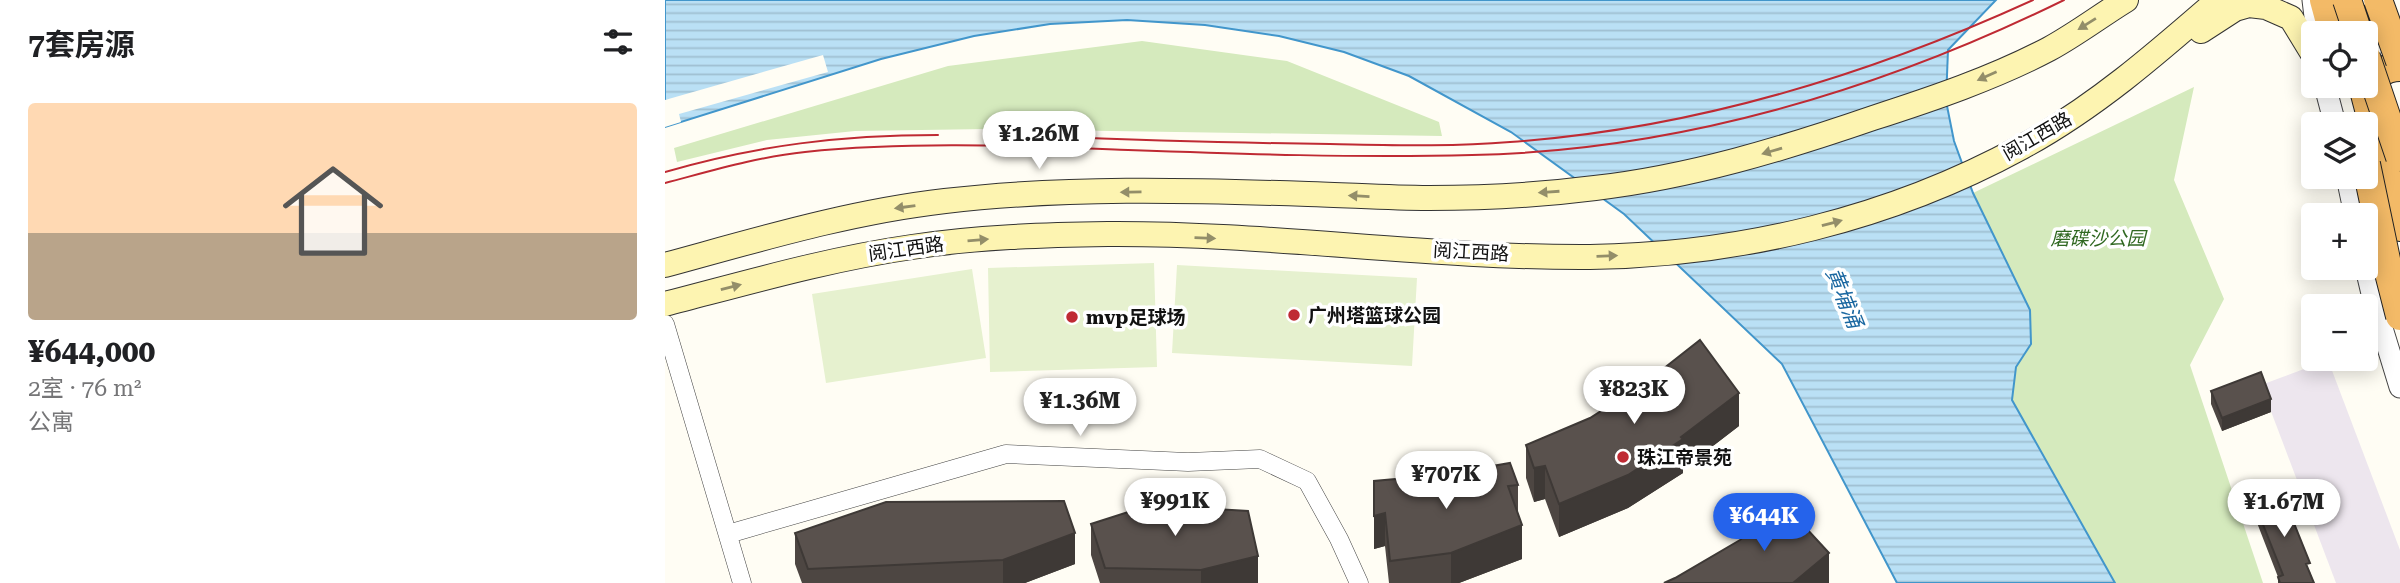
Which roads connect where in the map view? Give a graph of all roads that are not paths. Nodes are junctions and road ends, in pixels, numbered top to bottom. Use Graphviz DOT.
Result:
graph roads {
  1 [pos="2126,0"];
  2 [pos="2218,0"];
  3 [pos="2313,0"];
  4 [pos="2324,0"];
  5 [pos="2347,0"];
  6 [pos="2378,0"];
  7 [pos="2400,18"];
  8 [pos="2316,21"];
  9 [pos="2330,21"];
  10 [pos="2354,21"];
  11 [pos="2378,22"];
  12 [pos="2301,34"];
  13 [pos="2154,55"];
  14 [pos="2400,61"];
  15 [pos="2400,66"];
  16 [pos="2378,93"];
  17 [pos="2400,158"];
  18 [pos="2372,189"];
  19 [pos="2373,189"];
  20 [pos="2400,227"];
  21 [pos="665,265"];
  22 [pos="2369,280"];
  23 [pos="665,304"];
  24 [pos="2400,316"];
  25 [pos="665,324"];
  26 [pos="2400,387"];
  27 [pos="728,534"];
  28 [pos="742,583"];
  29 [pos="1359,583"];
  1 -- 21 [label="main road, one-way"];
  2 -- 13 [label="main road, 阅江西路"];
  3 -- 8 [label="street"];
  4 -- 9 [label="highway"];
  5 -- 10 [label="highway, bridge"];
  6 -- 14 [label="highway, bridge"];
  7 -- 11 [label="street"];
  12 -- 13 [label="main road"];
  23 -- 13 [label="main road, 阅江西路, one-way"];
  15 -- 20 [label="highway"];
  16 -- 17 [label="highway, bridge"];
  18 -- 24 [label="highway, bridge"];
  19 -- 20 [label="highway"];
  22 -- 26 [label="street"];
  25 -- 27 [label="street"];
  27 -- 28 [label="street"];
  27 -- 29 [label="street"];
}
